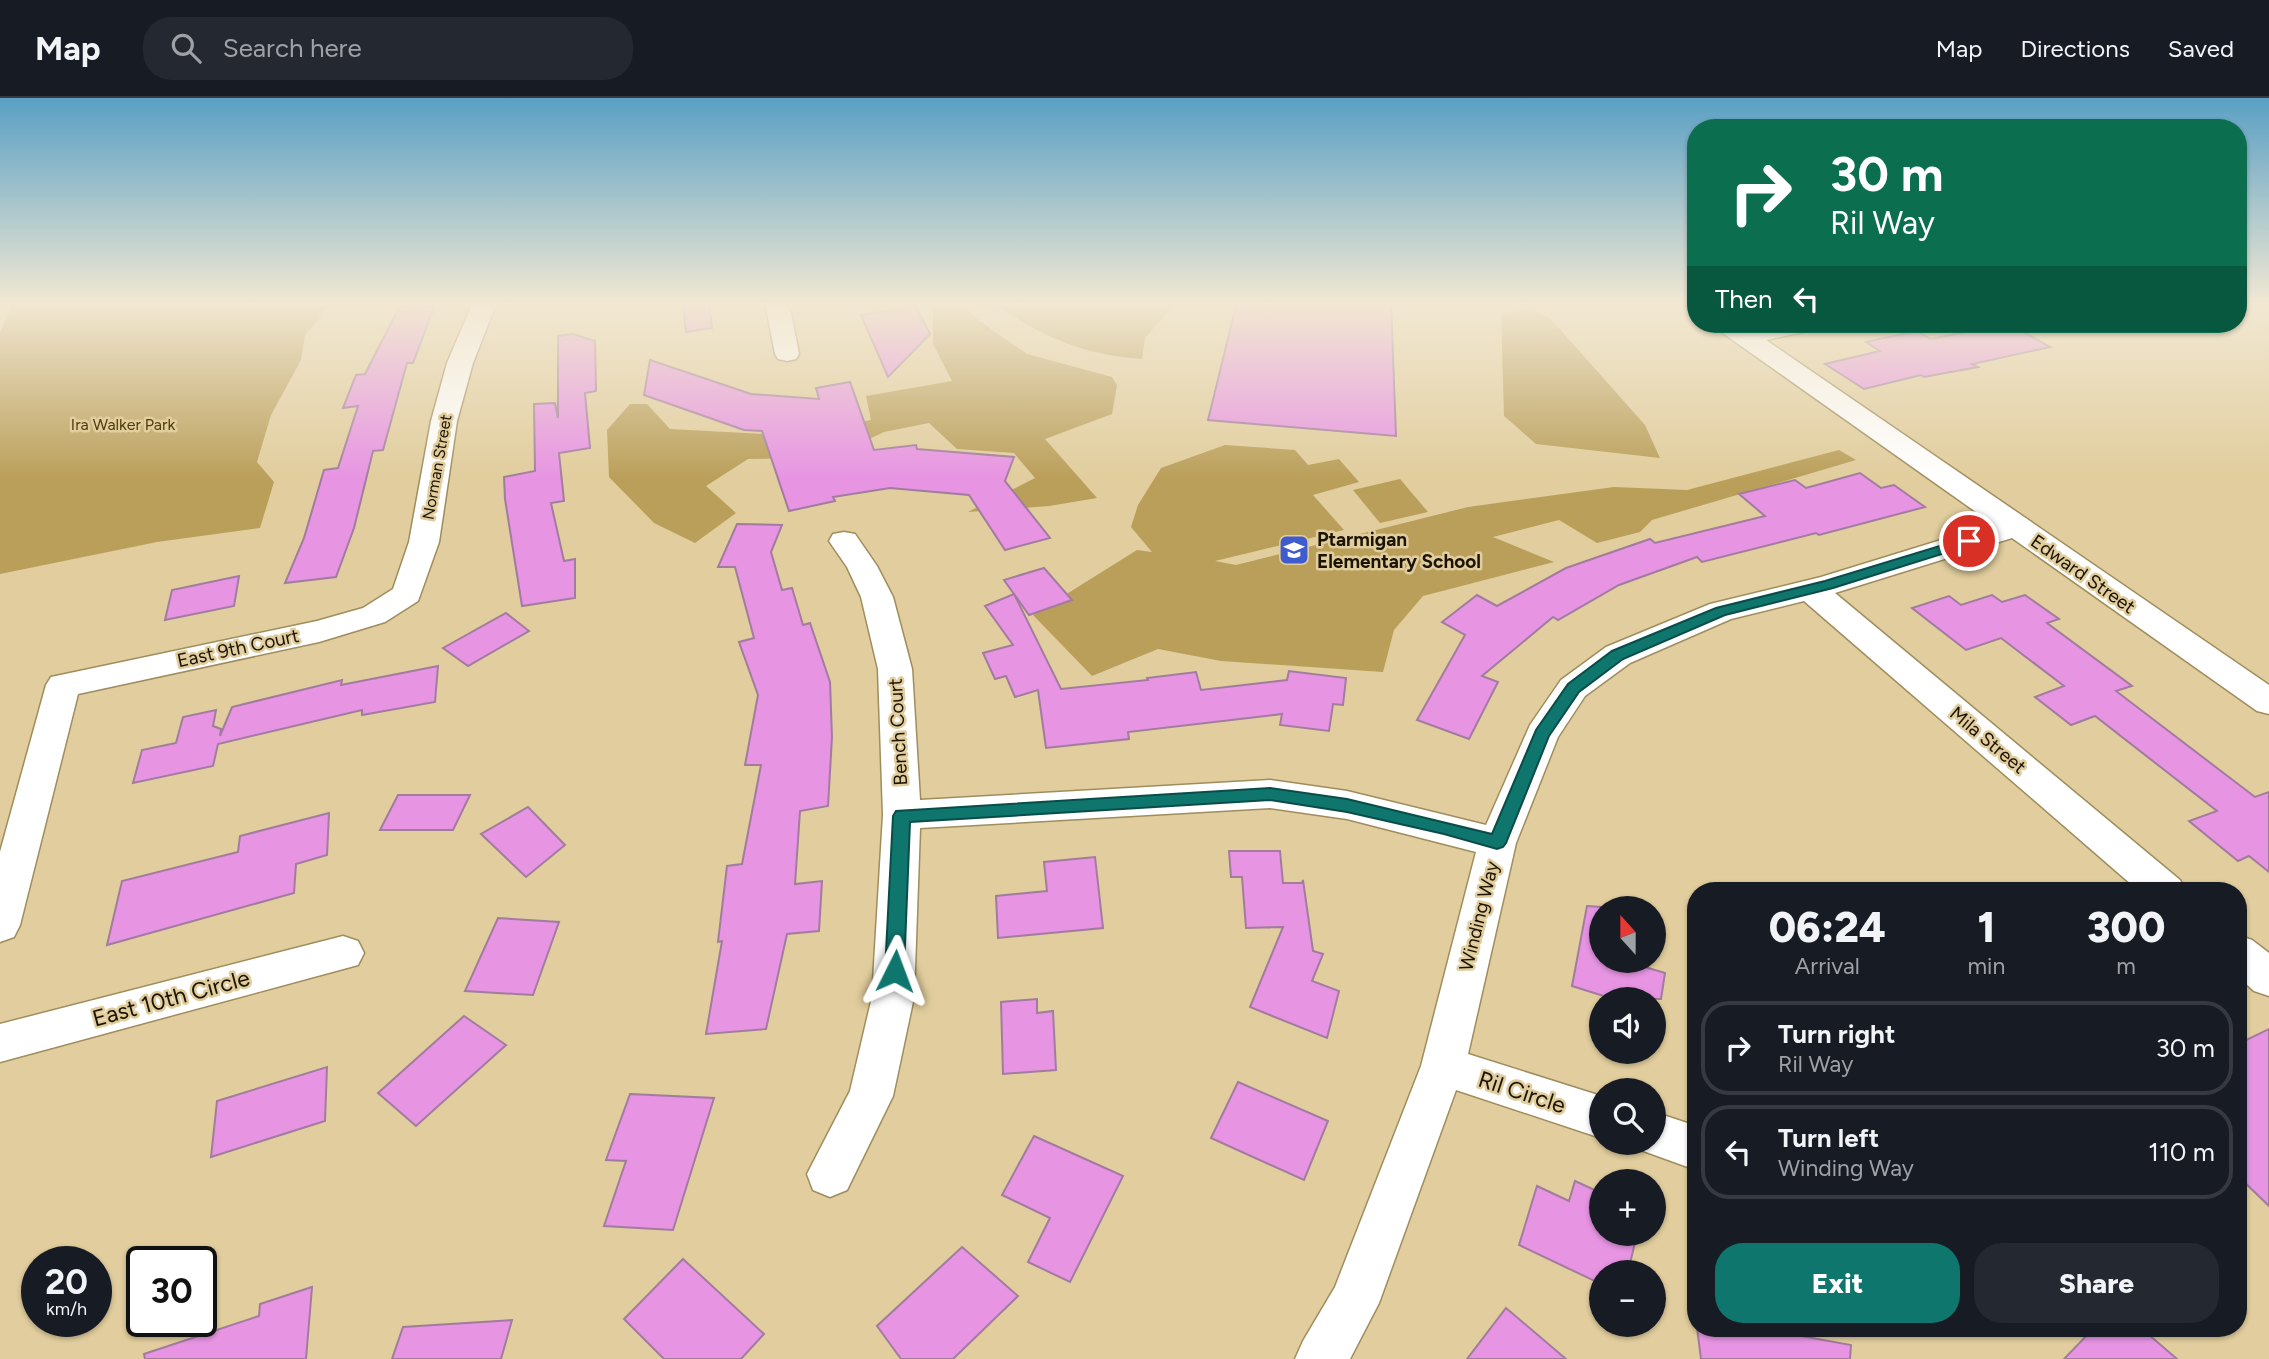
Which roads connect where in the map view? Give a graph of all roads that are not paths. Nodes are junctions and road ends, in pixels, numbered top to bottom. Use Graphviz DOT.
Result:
graph roads {
  1 [pos="462,361"];
  2 [pos="1779,361"];
  3 [pos="2016,527"];
  4 [pos="844,541"];
  5 [pos="1810,589"];
  6 [pos="407,594"];
  7 [pos="2269,702"];
  8 [pos="902,816"];
  9 [pos="1497,843"];
  10 [pos="2155,882"];
  11 [pos="0,925"];
  12 [pos="343,953"];
  13 [pos="2247,960"];
  14 [pos="2269,978"];
  15 [pos="0,1043"];
  16 [pos="1443,1066"];
  17 [pos="1589,1113"];
  18 [pos="1666,1138"];
  19 [pos="1687,1145"];
  20 [pos="830,1174"];
  21 [pos="1321,1359"];
  1 -- 6 [label="street, Norman Street"];
  2 -- 3 [label="street, Edward Street"];
  3 -- 5 [label="street, Winding Way"];
  3 -- 7 [label="street, Edward Street"];
  4 -- 8 [label="street, Bench Court"];
  5 -- 9 [label="street, Winding Way"];
  5 -- 10 [label="street, Mila Street"];
  6 -- 11 [label="street, East 9th Court"];
  8 -- 9 [label="street"];
  8 -- 20 [label="street, Bench Court"];
  9 -- 16 [label="street, Winding Way"];
  12 -- 15 [label="street, East 10th Circle"];
  13 -- 14 [label="street"];
  16 -- 17 [label="street, Ril Circle"];
  16 -- 21 [label="street, Winding Way"];
  18 -- 19 [label="street"];
}
